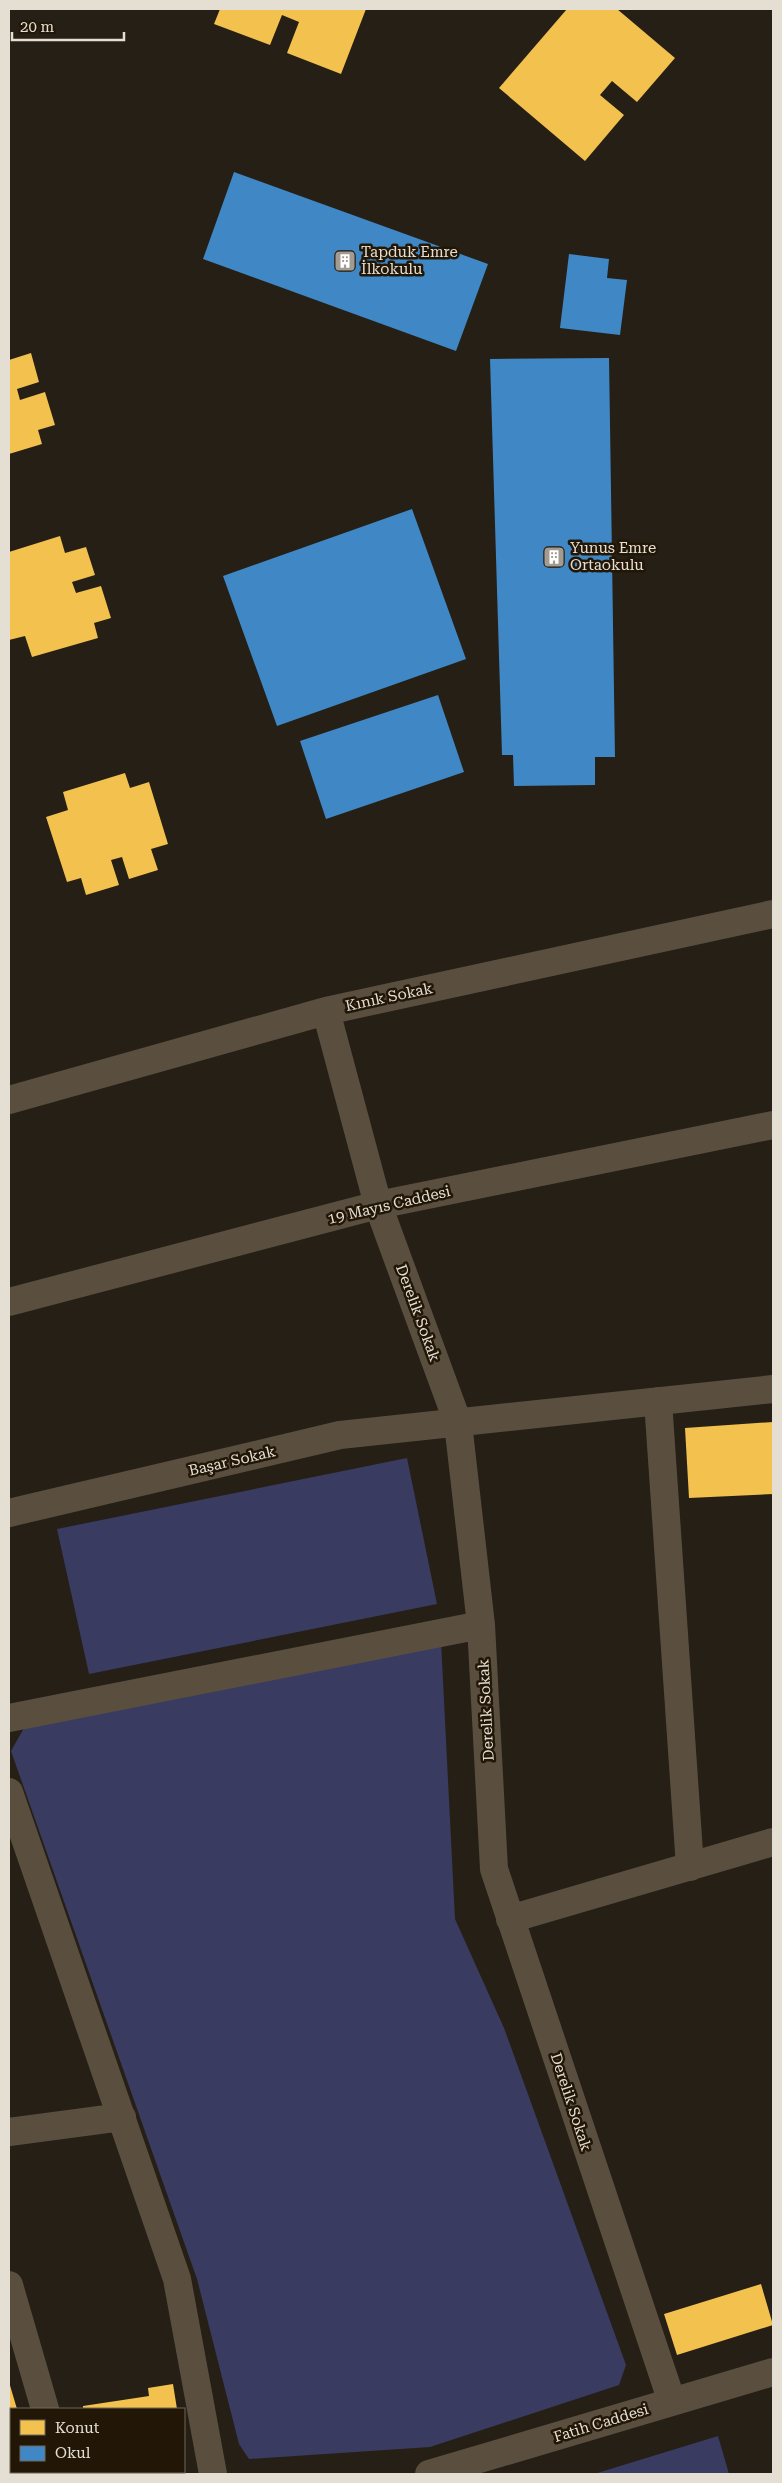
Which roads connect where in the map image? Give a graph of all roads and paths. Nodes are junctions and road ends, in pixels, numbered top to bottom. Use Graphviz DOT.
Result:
graph roads {
  1 [pos="773,914"];
  2 [pos="326,1011"];
  3 [pos="9,1100"];
  4 [pos="773,1125"];
  5 [pos="378,1206"];
  6 [pos="9,1302"];
  7 [pos="773,1389"];
  8 [pos="658,1401"];
  9 [pos="458,1423"];
  10 [pos="9,1513"];
  11 [pos="481,1625"];
  12 [pos="9,1718"];
  13 [pos="9,1792"];
  14 [pos="773,1842"];
  15 [pos="690,1867"];
  16 [pos="510,1919"];
  17 [pos="122,2117"];
  18 [pos="9,2132"];
  19 [pos="11,2302"];
  20 [pos="773,2372"];
  21 [pos="672,2402"];
  22 [pos="45,2408"];
  23 [pos="214,2474"];
  24 [pos="430,2474"];
  1 -- 2 [label="street, Kınık Sokak"];
  2 -- 3 [label="street, Kınık Sokak"];
  2 -- 5 [label="street, Derelik Sokak"];
  4 -- 5 [label="street, 19 Mayıs Caddesi"];
  5 -- 6 [label="street, 19 Mayıs Caddesi"];
  5 -- 9 [label="street, Derelik Sokak"];
  7 -- 8 [label="street, Başar Sokak"];
  8 -- 9 [label="street, Başar Sokak"];
  8 -- 15 [label="street"];
  9 -- 10 [label="street, Başar Sokak"];
  9 -- 11 [label="street, Derelik Sokak"];
  11 -- 12 [label="street"];
  11 -- 16 [label="street, Derelik Sokak"];
  13 -- 17 [label="street"];
  14 -- 15 [label="street"];
  15 -- 16 [label="street"];
  16 -- 21 [label="street, Derelik Sokak"];
  17 -- 18 [label="street"];
  17 -- 23 [label="street"];
  19 -- 22 [label="street"];
  20 -- 21 [label="street, Fatih Caddesi"];
  21 -- 24 [label="street, Fatih Caddesi"];
}
